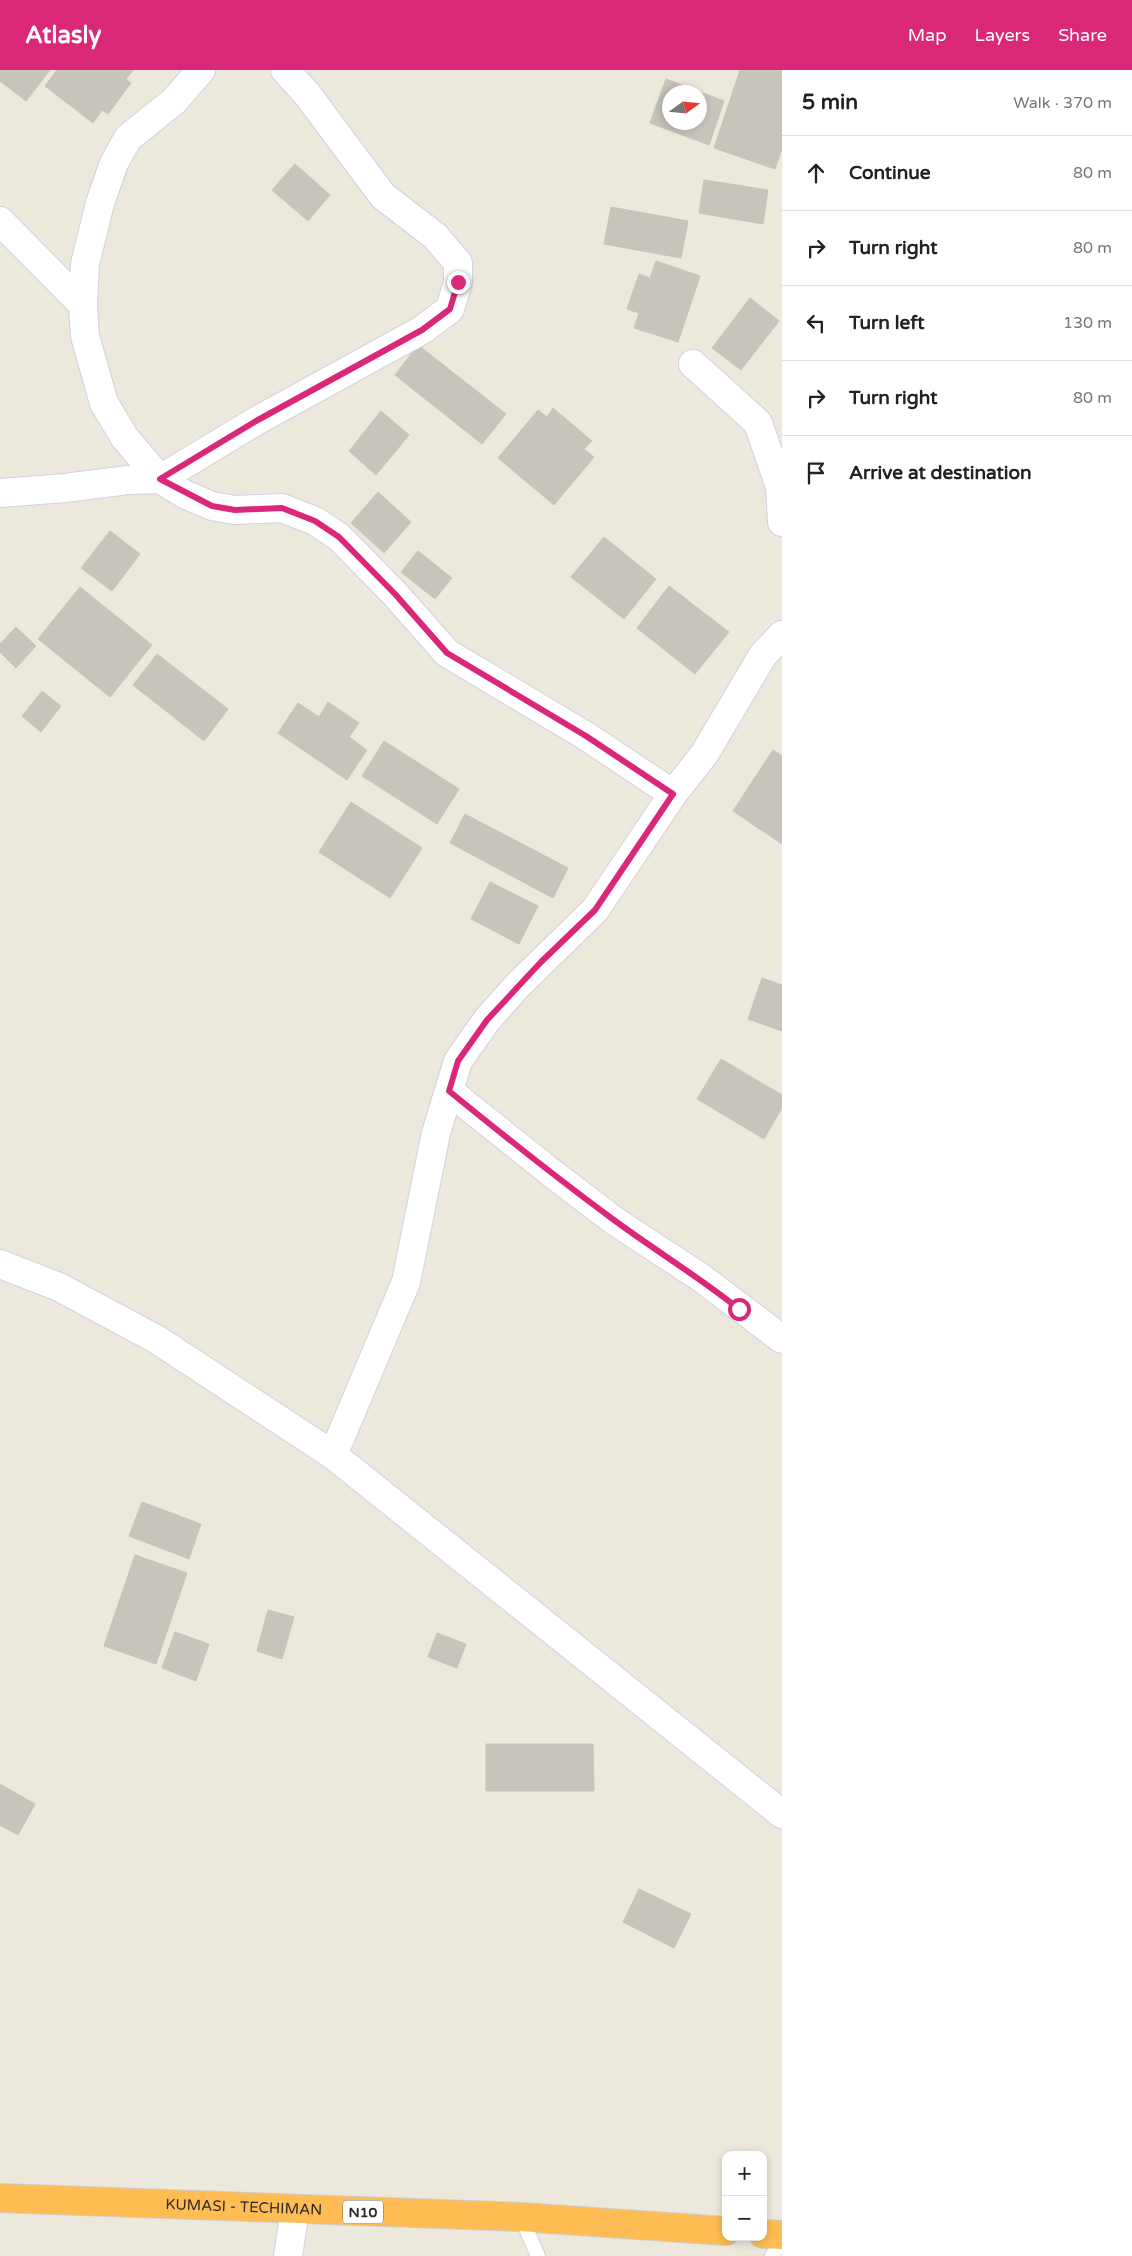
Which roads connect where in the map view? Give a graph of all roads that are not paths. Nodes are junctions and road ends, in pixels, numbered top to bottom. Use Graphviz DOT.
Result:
graph roads {
  1 [pos="201,70"];
  2 [pos="285,70"];
  3 [pos="0,221"];
  4 [pos="83,305"];
  5 [pos="693,364"];
  6 [pos="160,479"];
  7 [pos="0,492"];
  8 [pos="782,522"];
  9 [pos="782,635"];
  10 [pos="673,794"];
  11 [pos="449,1091"];
  12 [pos="0,1264"];
  13 [pos="782,1339"];
  14 [pos="333,1456"];
  15 [pos="782,1814"];
  16 [pos="0,2198"];
  17 [pos="295,2210"];
  18 [pos="521,2217"];
  19 [pos="722,2231"];
  20 [pos="767,2234"];
  21 [pos="782,2235"];
  22 [pos="782,2241"];
  23 [pos="288,2256"];
  24 [pos="538,2256"];
  25 [pos="772,2256"];
  1 -- 4 [label="street"];
  2 -- 6 [label="street"];
  3 -- 4 [label="street"];
  4 -- 6 [label="street"];
  5 -- 8 [label="street"];
  6 -- 7 [label="street"];
  6 -- 10 [label="street"];
  9 -- 10 [label="street"];
  10 -- 11 [label="street"];
  11 -- 13 [label="street"];
  11 -- 14 [label="street"];
  12 -- 14 [label="street"];
  14 -- 15 [label="street"];
  16 -- 17 [label="highway, KUMASI - TECHIMAN / N10"];
  17 -- 18 [label="highway, KUMASI - TECHIMAN / N10"];
  17 -- 23 [label="street"];
  18 -- 19 [label="highway, KUMASI - TECHIMAN / N10"];
  18 -- 24 [label="lane"];
  20 -- 21 [label="highway"];
  22 -- 25 [label="lane"];
}
